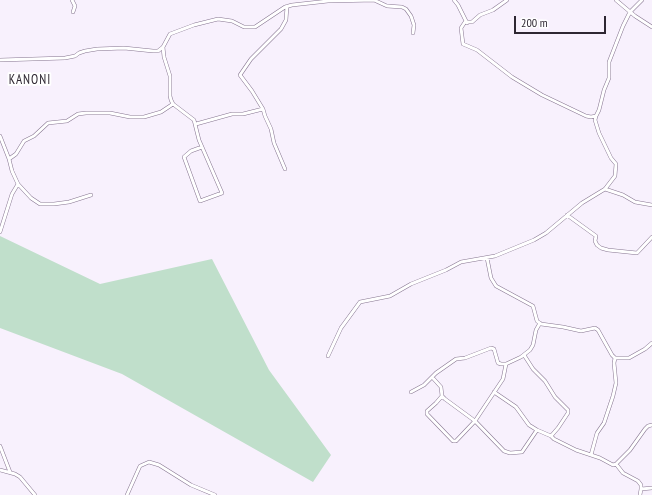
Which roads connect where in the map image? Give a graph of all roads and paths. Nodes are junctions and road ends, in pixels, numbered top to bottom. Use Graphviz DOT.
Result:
graph roads {
  1 [pos="72,0"];
  2 [pos="376,0"];
  3 [pos="454,0"];
  4 [pos="507,0"];
  5 [pos="616,0"];
  6 [pos="642,0"];
  7 [pos="287,6"];
  8 [pos="73,12"];
  9 [pos="630,12"];
  10 [pos="467,23"];
  11 [pos="652,27"];
  12 [pos="413,33"];
  13 [pos="164,47"];
  14 [pos="0,60"];
  15 [pos="173,104"];
  16 [pos="263,109"];
  17 [pos="596,116"];
  18 [pos="196,124"];
  19 [pos="0,136"];
  20 [pos="202,147"];
  21 [pos="9,159"];
  22 [pos="285,169"];
  23 [pos="18,184"];
  24 [pos="604,189"];
  25 [pos="91,195"];
  26 [pos="652,205"];
  27 [pos="567,215"];
  28 [pos="0,232"];
  29 [pos="652,237"];
  30 [pos="488,258"];
  31 [pos="540,323"];
  32 [pos="652,343"];
  33 [pos="524,355"];
  34 [pos="328,356"];
  35 [pos="615,358"];
  36 [pos="506,364"];
  37 [pos="432,377"];
  38 [pos="411,392"];
  39 [pos="494,392"];
  40 [pos="442,396"];
  41 [pos="475,421"];
  42 [pos="652,425"];
  43 [pos="537,430"];
  44 [pos="551,436"];
  45 [pos="0,446"];
  46 [pos="591,455"];
  47 [pos="616,464"];
  48 [pos="0,471"];
  49 [pos="10,472"];
  50 [pos="652,488"];
  51 [pos="641,489"];
  52 [pos="35,495"];
  53 [pos="127,495"];
  54 [pos="215,495"];
  55 [pos="640,495"];
  1 -- 8 [label="street"];
  2 -- 7 [label="street"];
  2 -- 12 [label="street"];
  3 -- 10 [label="street"];
  4 -- 10 [label="street"];
  5 -- 9 [label="street"];
  6 -- 9 [label="street"];
  7 -- 13 [label="street"];
  7 -- 16 [label="street"];
  9 -- 11 [label="street"];
  9 -- 17 [label="street"];
  10 -- 17 [label="street"];
  13 -- 14 [label="street"];
  13 -- 15 [label="street"];
  15 -- 18 [label="street"];
  15 -- 21 [label="street"];
  16 -- 18 [label="street"];
  16 -- 22 [label="street"];
  17 -- 24 [label="street"];
  18 -- 20 [label="street"];
  19 -- 21 [label="street"];
  20 -- 20 [label="street"];
  21 -- 23 [label="street"];
  23 -- 25 [label="street"];
  23 -- 28 [label="street"];
  24 -- 26 [label="street"];
  24 -- 27 [label="street"];
  27 -- 29 [label="street"];
  27 -- 30 [label="street"];
  30 -- 31 [label="street"];
  30 -- 34 [label="street"];
  31 -- 33 [label="street"];
  31 -- 35 [label="street"];
  32 -- 35 [label="street"];
  33 -- 36 [label="street"];
  33 -- 44 [label="street"];
  35 -- 46 [label="street"];
  36 -- 37 [label="street"];
  36 -- 39 [label="street"];
  37 -- 38 [label="street"];
  37 -- 40 [label="street"];
  39 -- 41 [label="street"];
  39 -- 43 [label="street"];
  40 -- 41 [label="street"];
  40 -- 41 [label="street"];
  41 -- 43 [label="street"];
  42 -- 47 [label="street"];
  43 -- 44 [label="street"];
  44 -- 46 [label="street"];
  45 -- 49 [label="street"];
  46 -- 47 [label="street"];
  47 -- 51 [label="street"];
  48 -- 49 [label="street"];
  49 -- 52 [label="street"];
  50 -- 51 [label="street"];
  51 -- 55 [label="street"];
  53 -- 54 [label="street"];
}
